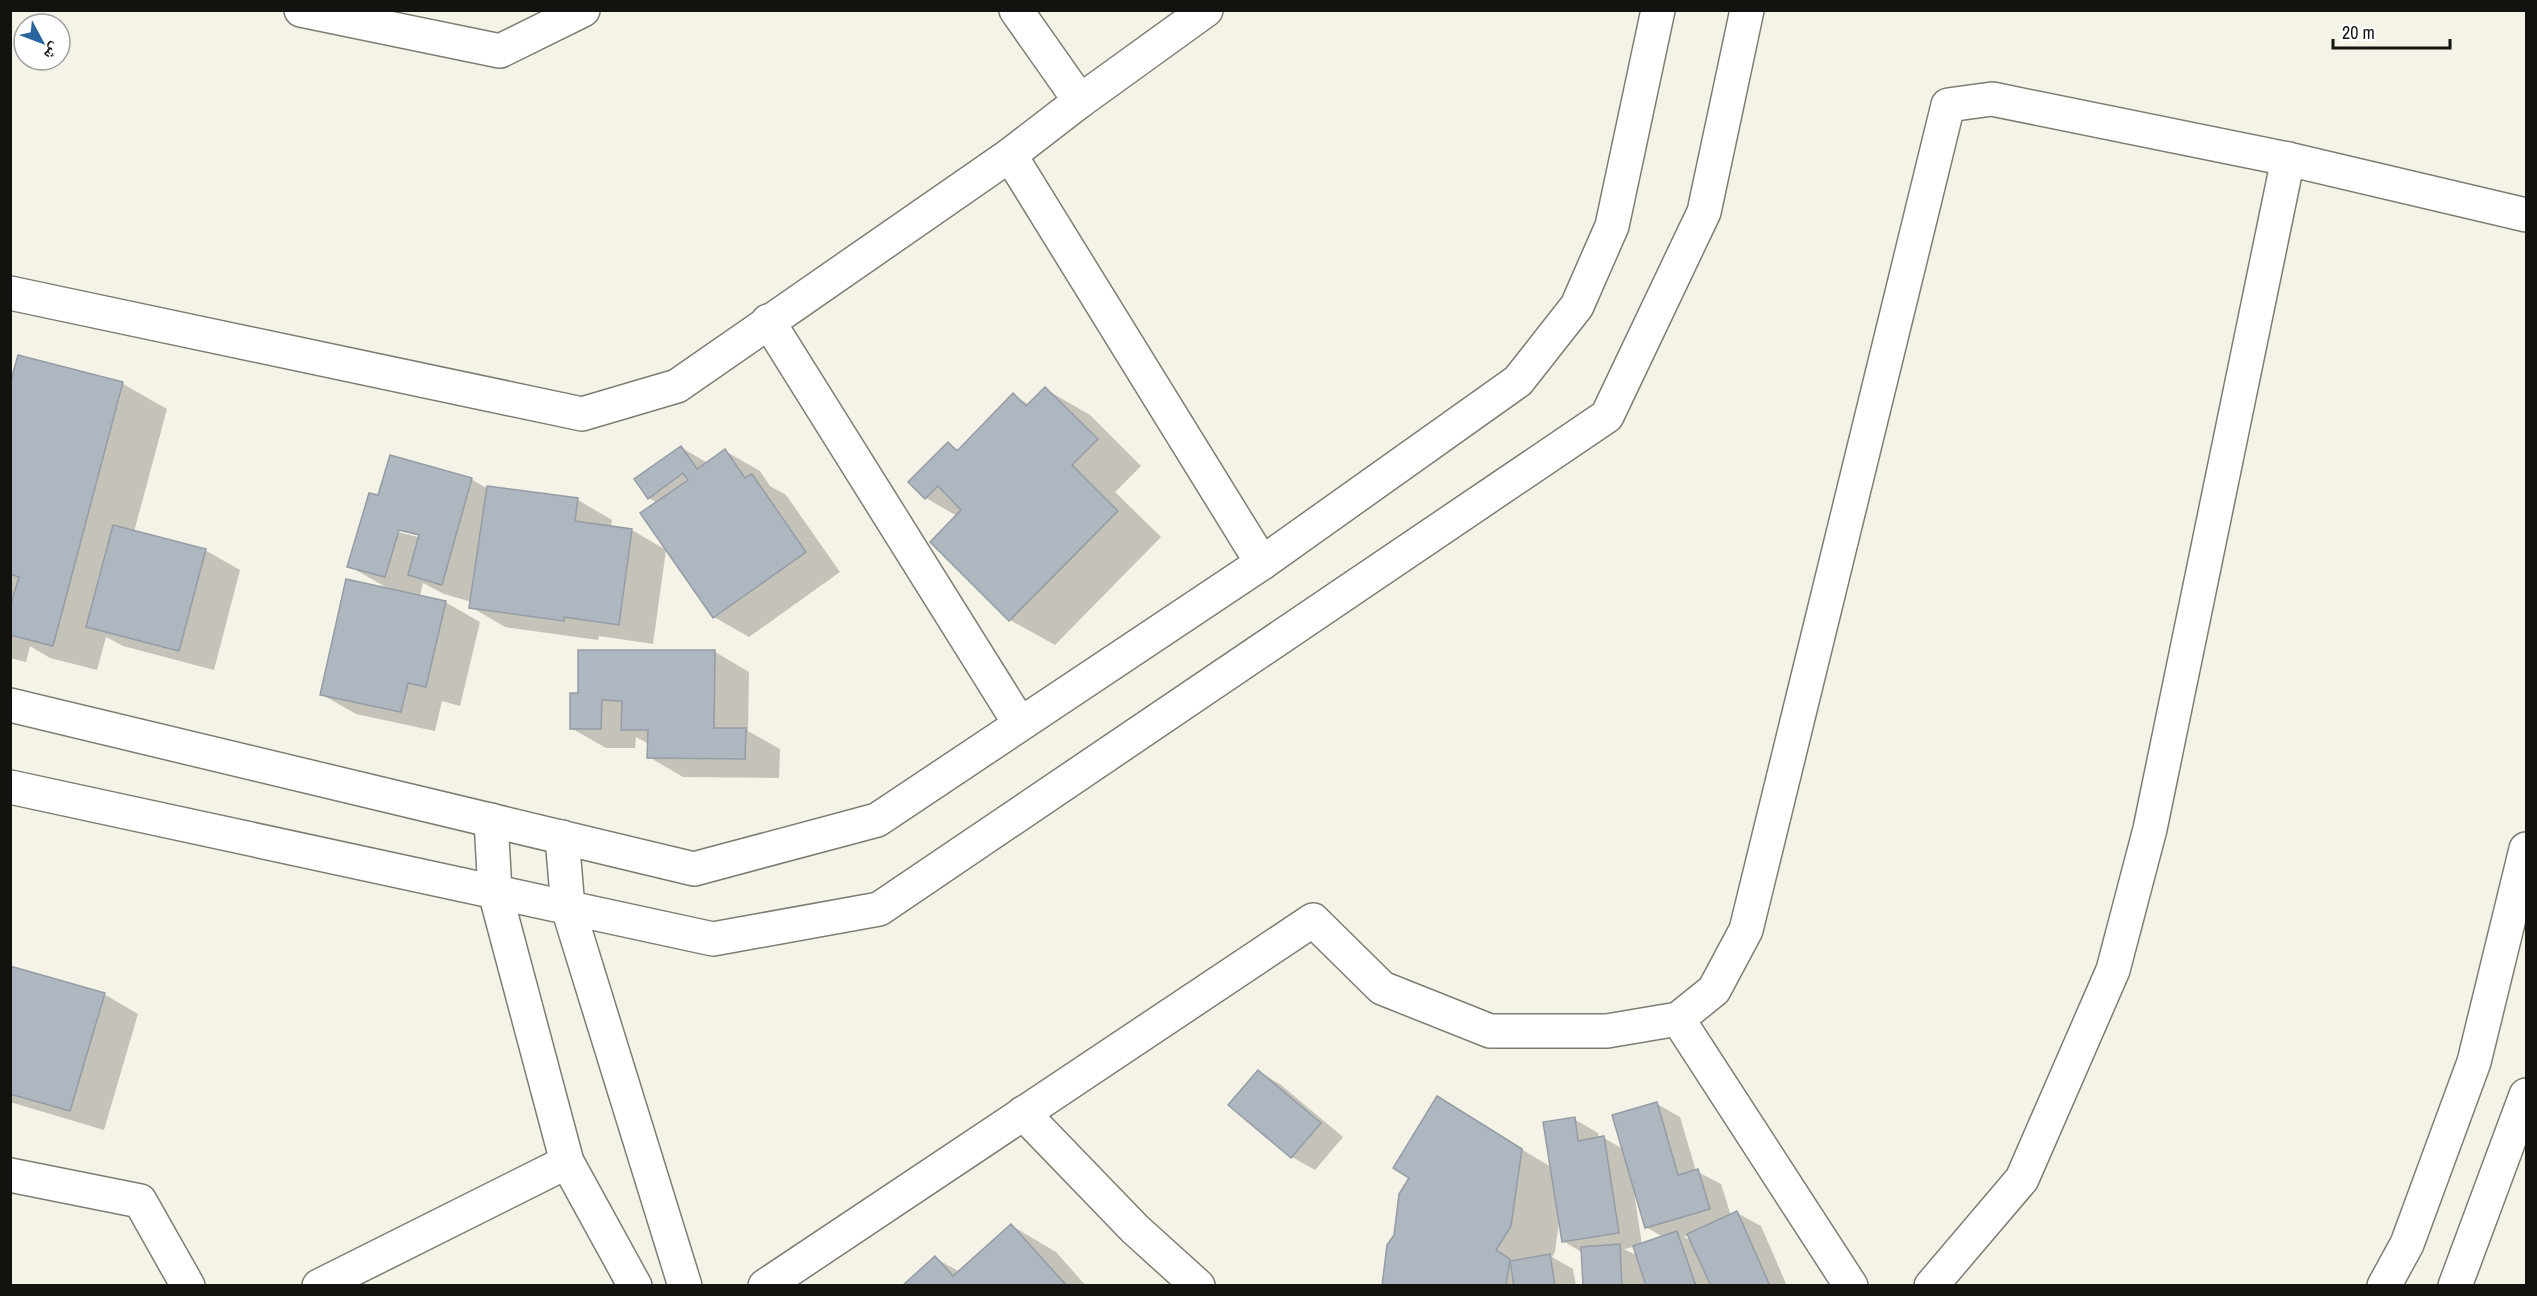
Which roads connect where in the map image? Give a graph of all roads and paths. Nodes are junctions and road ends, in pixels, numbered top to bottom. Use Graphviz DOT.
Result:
graph roads {
  1 [pos="301,10"];
  2 [pos="583,10"];
  3 [pos="1016,10"];
  4 [pos="1206,10"];
  5 [pos="1658,10"];
  6 [pos="1747,10"];
  7 [pos="1080,101"];
  8 [pos="1010,155"];
  9 [pos="2288,159"];
  10 [pos="2526,215"];
  11 [pos="10,293"];
  12 [pos="768,321"];
  13 [pos="1262,563"];
  14 [pos="10,705"];
  15 [pos="1020,724"];
  16 [pos="10,787"];
  17 [pos="491,820"];
  18 [pos="562,837"];
  19 [pos="2526,849"];
  20 [pos="495,892"];
  21 [pos="568,908"];
  22 [pos="1678,1019"];
  23 [pos="2526,1095"];
  24 [pos="1023,1113"];
  25 [pos="567,1162"];
  26 [pos="10,1175"];
  27 [pos="188,1286"];
  28 [pos="319,1286"];
  29 [pos="634,1286"];
  30 [pos="685,1286"];
  31 [pos="765,1286"];
  32 [pos="1198,1286"];
  33 [pos="1851,1286"];
  34 [pos="1931,1286"];
  35 [pos="2384,1286"];
  36 [pos="2455,1286"];
  1 -- 2 [label="street"];
  3 -- 7 [label="street"];
  4 -- 7 [label="street"];
  5 -- 13 [label="street"];
  6 -- 21 [label="street"];
  7 -- 8 [label="street"];
  8 -- 12 [label="street"];
  8 -- 13 [label="street"];
  9 -- 10 [label="street"];
  9 -- 22 [label="street"];
  9 -- 34 [label="street"];
  11 -- 12 [label="street"];
  12 -- 15 [label="street"];
  13 -- 15 [label="street"];
  14 -- 17 [label="street"];
  15 -- 18 [label="street"];
  16 -- 20 [label="street"];
  17 -- 18 [label="street"];
  17 -- 20 [label="street"];
  18 -- 21 [label="street"];
  19 -- 35 [label="street"];
  20 -- 21 [label="street"];
  20 -- 25 [label="street"];
  21 -- 30 [label="street"];
  22 -- 24 [label="street"];
  22 -- 33 [label="street"];
  23 -- 36 [label="street"];
  24 -- 31 [label="street"];
  24 -- 32 [label="street"];
  25 -- 28 [label="street"];
  25 -- 29 [label="street"];
  26 -- 27 [label="street"];
}
